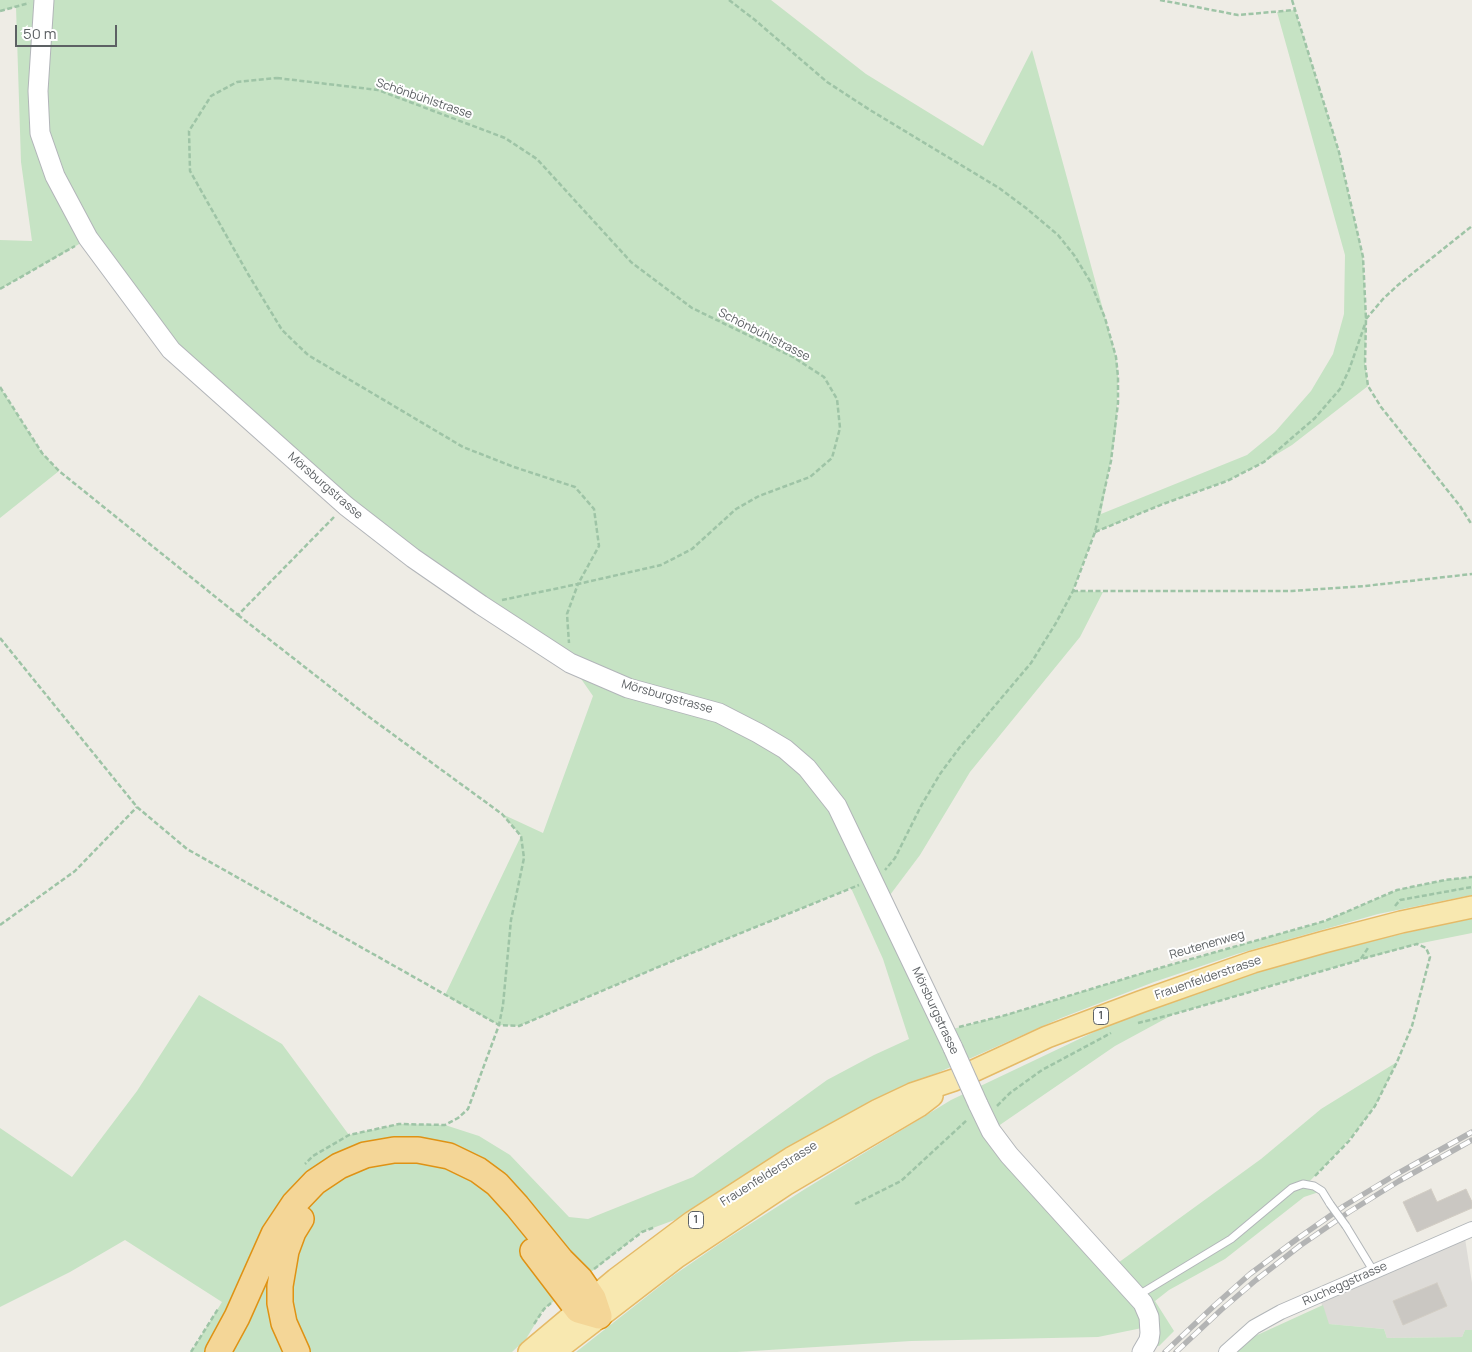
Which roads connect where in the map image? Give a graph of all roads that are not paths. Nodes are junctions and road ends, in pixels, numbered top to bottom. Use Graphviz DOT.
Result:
graph roads {
  1 [pos="39,1"];
  2 [pos="1472,907"];
  3 [pos="1472,1229"];
  4 [pos="1374,1272"];
  5 [pos="1137,1296"];
  6 [pos="590,1308"];
  7 [pos="218,1352"];
  8 [pos="296,1352"];
  9 [pos="530,1352"];
  10 [pos="554,1352"];
  11 [pos="1142,1352"];
  12 [pos="1226,1352"];
  1 -- 5 [label="street, Mörsburgstrasse, bridge"];
  2 -- 6 [label="main road, Frauenfelderstrasse / 1"];
  3 -- 4 [label="street, Rucheggstrasse"];
  4 -- 5 [label="lane, bridge"];
  4 -- 12 [label="street, Rucheggstrasse"];
  5 -- 11 [label="street, Mörsburgstrasse"];
  6 -- 7 [label="highway"];
  6 -- 8 [label="highway"];
  6 -- 9 [label="main road, Frauenfelderstrasse / 1"];
  6 -- 10 [label="main road, Frauenfelderstrasse / 1"];
}
